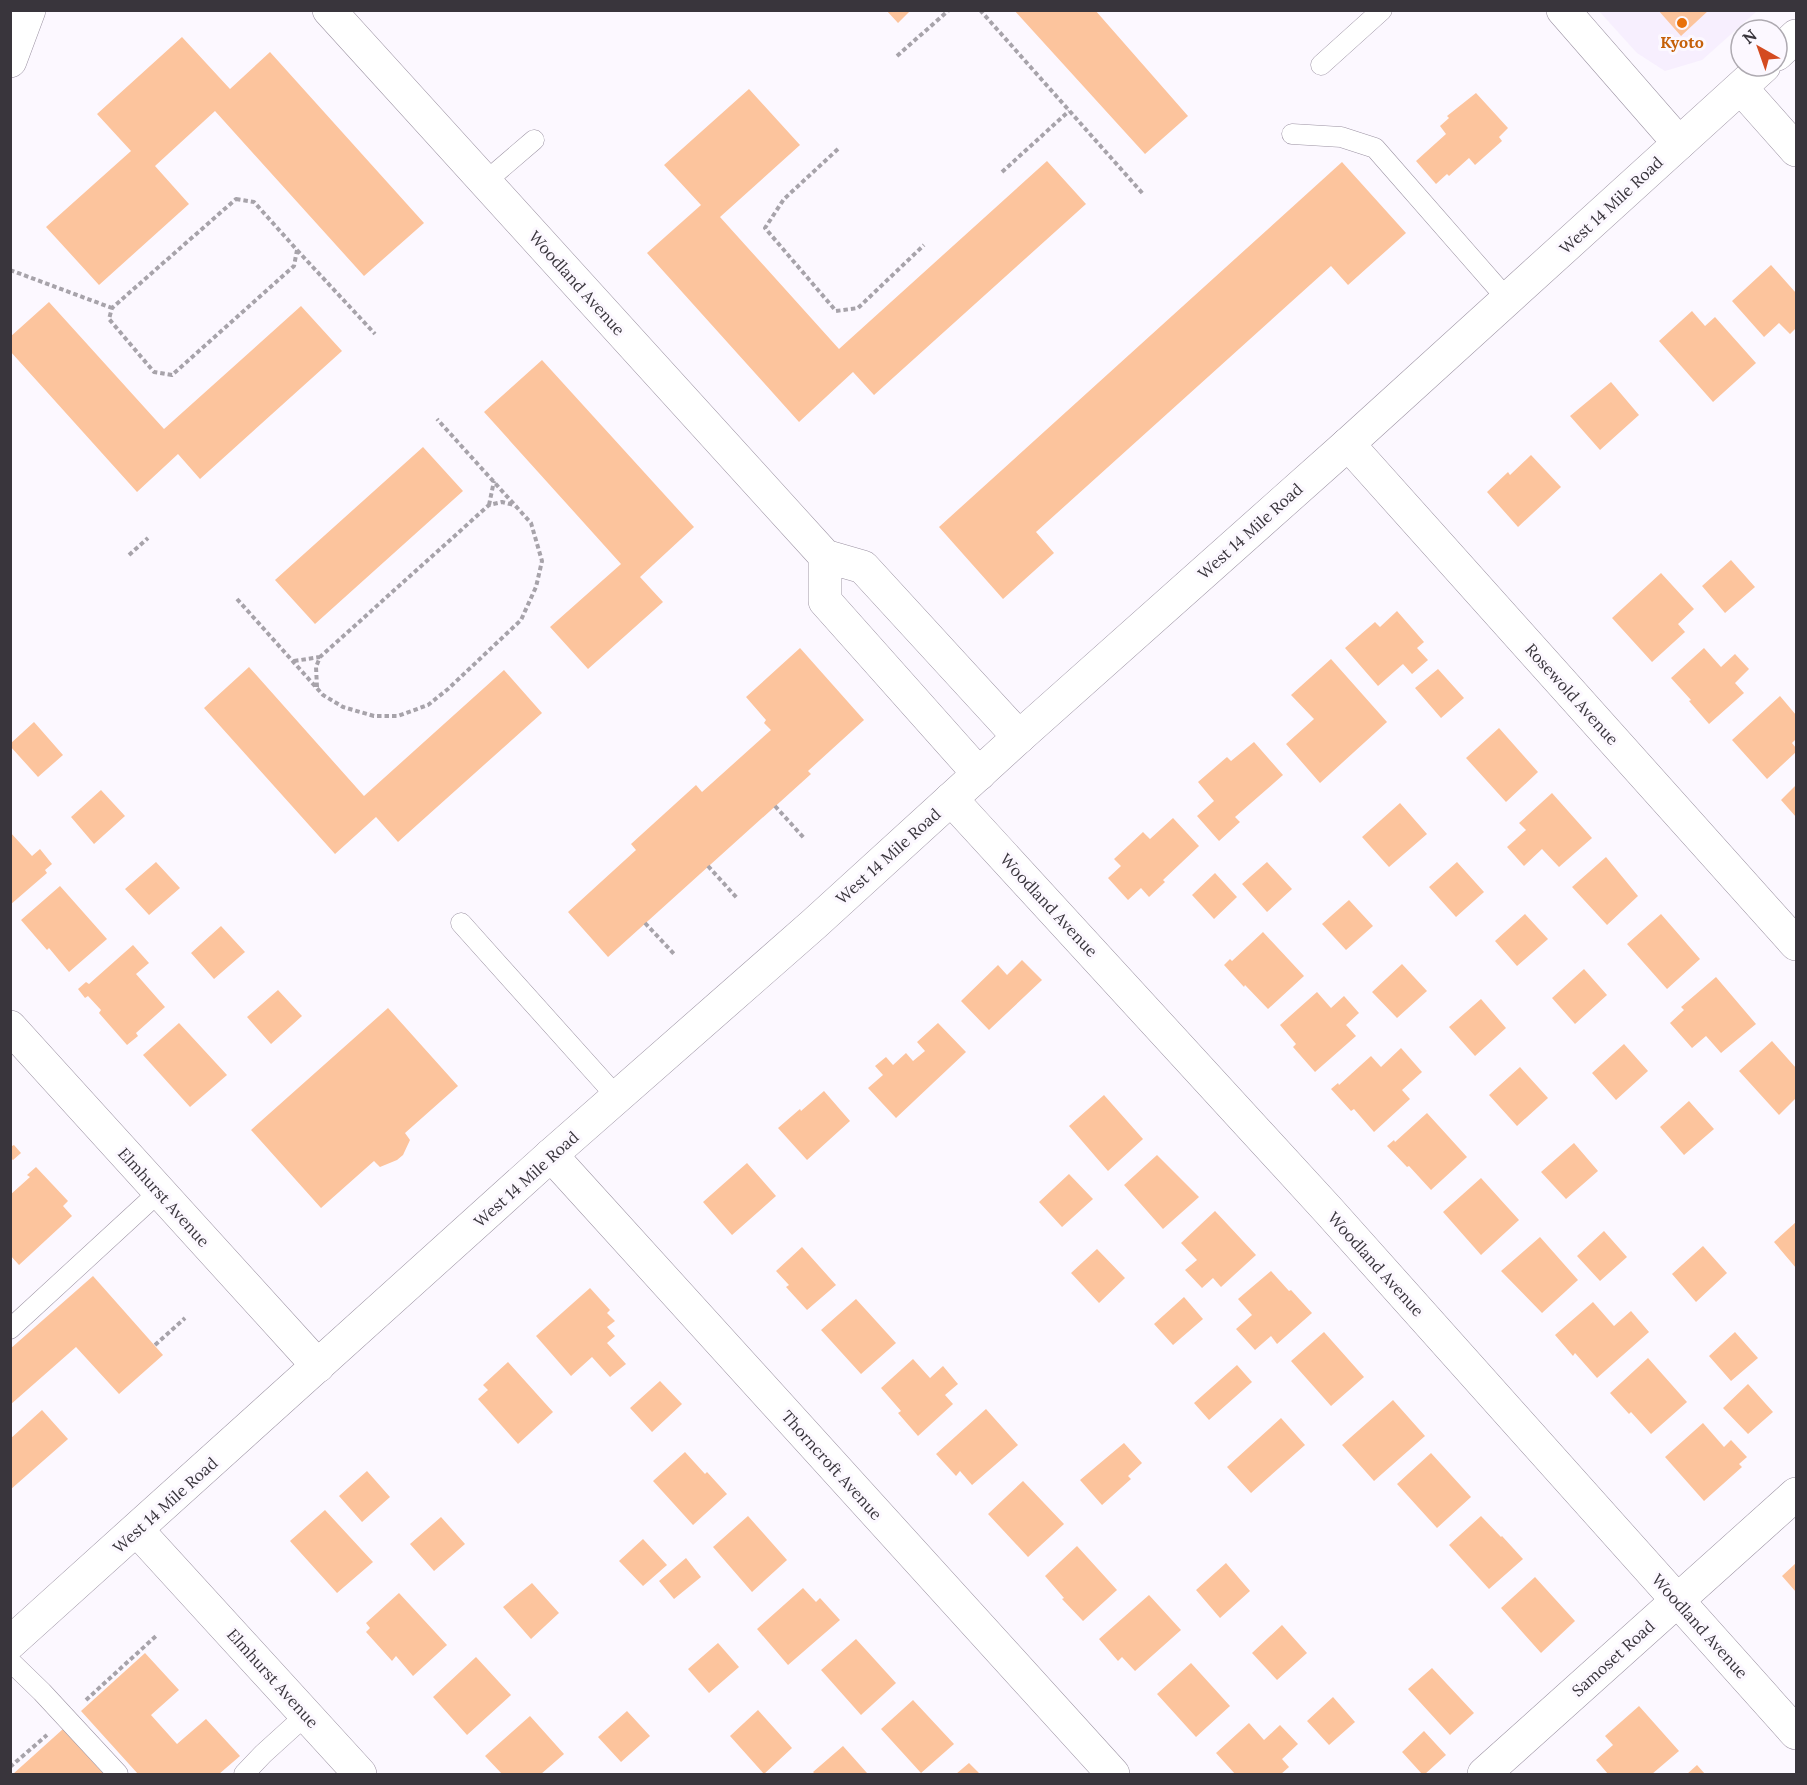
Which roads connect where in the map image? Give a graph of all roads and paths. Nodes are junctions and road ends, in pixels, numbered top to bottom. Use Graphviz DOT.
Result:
graph roads {
  1 [pos="29,10"];
  2 [pos="329,10"];
  3 [pos="949,10"];
  4 [pos="980,10"];
  5 [pos="1382,10"];
  6 [pos="1563,10"];
  7 [pos="897,56"];
  8 [pos="10,61"];
  9 [pos="1321,65"];
  10 [pos="1752,78"];
  11 [pos="1754,78"];
  12 [pos="1069,111"];
  13 [pos="1292,134"];
  14 [pos="534,140"];
  15 [pos="1679,143"];
  16 [pos="838,149"];
  17 [pos="1797,150"];
  18 [pos="1002,172"];
  19 [pos="485,182"];
  20 [pos="1144,195"];
  21 [pos="924,245"];
  22 [pos="297,250"];
  23 [pos="10,270"];
  24 [pos="1508,300"];
  25 [pos="112,308"];
  26 [pos="375,334"];
  27 [pos="438,419"];
  28 [pos="1348,444"];
  29 [pos="494,481"];
  30 [pos="489,505"];
  31 [pos="517,506"];
  32 [pos="148,538"];
  33 [pos="129,555"];
  34 [pos="825,556"];
  35 [pos="237,599"];
  36 [pos="320,657"];
  37 [pos="293,661"];
  38 [pos="317,687"];
  39 [pos="1019,737"];
  40 [pos="979,774"];
  41 [pos="951,799"];
  42 [pos="775,806"];
  43 [pos="804,838"];
  44 [pos="708,866"];
  45 [pos="737,898"];
  46 [pos="461,923"];
  47 [pos="645,923"];
  48 [pos="1797,944"];
  49 [pos="675,955"];
  50 [pos="10,1027"];
  51 [pos="617,1097"];
  52 [pos="551,1155"];
  53 [pos="160,1191"];
  54 [pos="185,1318"];
  55 [pos="10,1329"];
  56 [pos="155,1345"];
  57 [pos="318,1366"];
  58 [pos="1797,1494"];
  59 [pos="137,1530"];
  60 [pos="1677,1600"];
  61 [pos="10,1643"];
  62 [pos="10,1661"];
  63 [pos="306,1715"];
  64 [pos="1797,1733"];
  65 [pos="118,1774"];
  66 [pos="244,1774"];
  67 [pos="360,1774"];
  68 [pos="1113,1774"];
  69 [pos="1484,1774"];
  1 -- 8 [label="street"];
  2 -- 19 [label="street, Woodland Avenue"];
  3 -- 7 [label="path"];
  4 -- 12 [label="path"];
  5 -- 9 [label="lane"];
  6 -- 15 [label="street"];
  10 -- 15 [label="street, West 14 Mile Road"];
  11 -- 17 [label="street"];
  12 -- 18 [label="path"];
  12 -- 20 [label="path"];
  13 -- 24 [label="lane"];
  14 -- 19 [label="lane"];
  15 -- 24 [label="street, West 14 Mile Road"];
  16 -- 21 [label="path"];
  19 -- 34 [label="street, Woodland Avenue"];
  22 -- 25 [label="path"];
  22 -- 25 [label="path"];
  22 -- 26 [label="path"];
  23 -- 25 [label="path"];
  24 -- 28 [label="street, West 14 Mile Road"];
  27 -- 29 [label="path"];
  28 -- 39 [label="street, West 14 Mile Road"];
  28 -- 48 [label="street, Rosewold Avenue"];
  29 -- 30 [label="path"];
  29 -- 31 [label="path"];
  30 -- 31 [label="path"];
  30 -- 36 [label="path"];
  31 -- 38 [label="path"];
  32 -- 33 [label="path"];
  34 -- 39 [label="street"];
  34 -- 40 [label="street"];
  35 -- 37 [label="path"];
  36 -- 37 [label="path"];
  36 -- 38 [label="path"];
  37 -- 38 [label="path"];
  39 -- 40 [label="street, West 14 Mile Road"];
  40 -- 41 [label="street, West 14 Mile Road"];
  41 -- 51 [label="street, West 14 Mile Road"];
  41 -- 60 [label="street, Woodland Avenue"];
  42 -- 43 [label="path"];
  44 -- 45 [label="path"];
  46 -- 51 [label="lane"];
  47 -- 49 [label="path"];
  50 -- 53 [label="street, Elmhurst Avenue"];
  51 -- 52 [label="street, West 14 Mile Road"];
  52 -- 57 [label="street, West 14 Mile Road"];
  52 -- 68 [label="street, Thorncroft Avenue"];
  53 -- 55 [label="lane"];
  53 -- 57 [label="street, Elmhurst Avenue"];
  54 -- 56 [label="path"];
  57 -- 59 [label="street, West 14 Mile Road"];
  58 -- 60 [label="street, Samoset Road"];
  59 -- 61 [label="street, West 14 Mile Road"];
  59 -- 63 [label="street, Elmhurst Avenue"];
  60 -- 64 [label="street, Woodland Avenue"];
  60 -- 69 [label="street, Samoset Road"];
  62 -- 65 [label="lane"];
  63 -- 66 [label="lane"];
  63 -- 67 [label="street, Elmhurst Avenue"];
}
